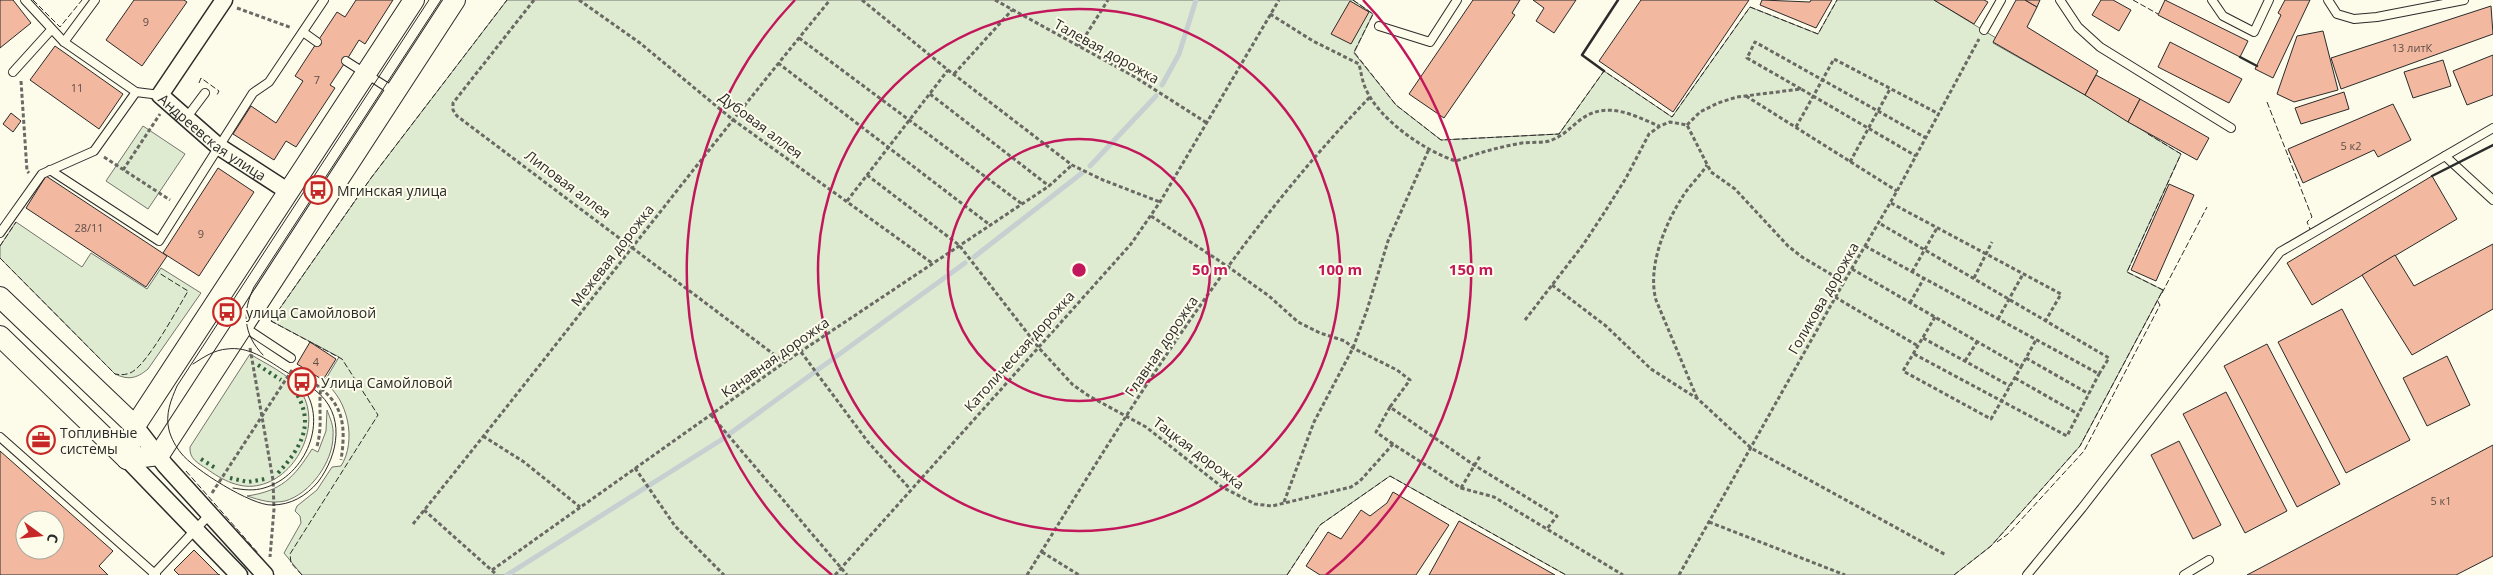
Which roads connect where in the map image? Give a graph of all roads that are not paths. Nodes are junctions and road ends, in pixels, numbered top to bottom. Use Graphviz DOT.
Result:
graph roads {
  1 [pos="25,0"];
  2 [pos="95,0"];
  3 [pos="324,0"];
  4 [pos="414,0"];
  5 [pos="455,0"];
  6 [pos="1457,0"];
  7 [pos="2001,0"];
  8 [pos="2060,0"];
  9 [pos="2212,0"];
  10 [pos="2269,0"];
  11 [pos="2328,0"];
  12 [pos="2464,0"];
  13 [pos="223,2"];
  14 [pos="1380,26"];
  15 [pos="51,30"];
  16 [pos="1984,30"];
  17 [pos="303,32"];
  18 [pos="64,42"];
  19 [pos="318,42"];
  20 [pos="346,60"];
  21 [pos="14,72"];
  22 [pos="366,74"];
  23 [pos="136,92"];
  24 [pos="395,92"];
  25 [pos="205,94"];
  26 [pos="164,98"];
  27 [pos="187,117"];
  28 [pos="2231,128"];
  29 [pos="2493,128"];
  30 [pos="218,146"];
  31 [pos="2445,156"];
  32 [pos="50,170"];
  33 [pos="289,192"];
  34 [pos="2493,200"];
  35 [pos="0,233"];
  36 [pos="0,297"];
  37 [pos="243,326"];
  38 [pos="0,336"];
  39 [pos="291,358"];
  40 [pos="135,426"];
  41 [pos="0,437"];
  42 [pos="159,455"];
  43 [pos="127,459"];
  44 [pos="210,514"];
  45 [pos="195,529"];
  46 [pos="2209,560"];
  47 [pos="154,574"];
  48 [pos="240,575"];
  49 [pos="265,575"];
  50 [pos="2027,575"];
  51 [pos="2184,575"];
  1 -- 15 [label="lane"];
  2 -- 18 [label="lane"];
  3 -- 17 [label="lane"];
  4 -- 22 [label="street"];
  5 -- 24 [label="street"];
  6 -- 14 [label="lane"];
  7 -- 16 [label="lane"];
  8 -- 28 [label="lane"];
  9 -- 10 [label="lane"];
  11 -- 12 [label="lane"];
  13 -- 26 [label="street, Андреевская улица"];
  15 -- 18 [label="lane"];
  15 -- 21 [label="lane"];
  17 -- 19 [label="lane"];
  17 -- 30 [label="lane"];
  18 -- 23 [label="lane"];
  20 -- 22 [label="lane"];
  22 -- 24 [label="lane"];
  22 -- 33 [label="street"];
  23 -- 26 [label="lane"];
  23 -- 32 [label="lane"];
  24 -- 37 [label="street"];
  25 -- 27 [label="lane"];
  26 -- 27 [label="street, Андреевская улица"];
  27 -- 30 [label="street, Андреевская улица"];
  29 -- 31 [label="lane"];
  30 -- 32 [label="lane"];
  30 -- 33 [label="street, Андреевская улица"];
  31 -- 34 [label="lane"];
  31 -- 50 [label="lane"];
  32 -- 35 [label="lane"];
  33 -- 40 [label="street"];
  36 -- 40 [label="street"];
  37 -- 39 [label="lane"];
  37 -- 42 [label="street"];
  38 -- 43 [label="street"];
  40 -- 42 [label="street"];
  40 -- 43 [label="street"];
  41 -- 47 [label="lane"];
  42 -- 43 [label="street"];
  42 -- 44 [label="street"];
  43 -- 45 [label="street"];
  44 -- 45 [label="lane"];
  44 -- 49 [label="street"];
  45 -- 47 [label="lane"];
  45 -- 48 [label="street"];
  46 -- 51 [label="lane"];
}
